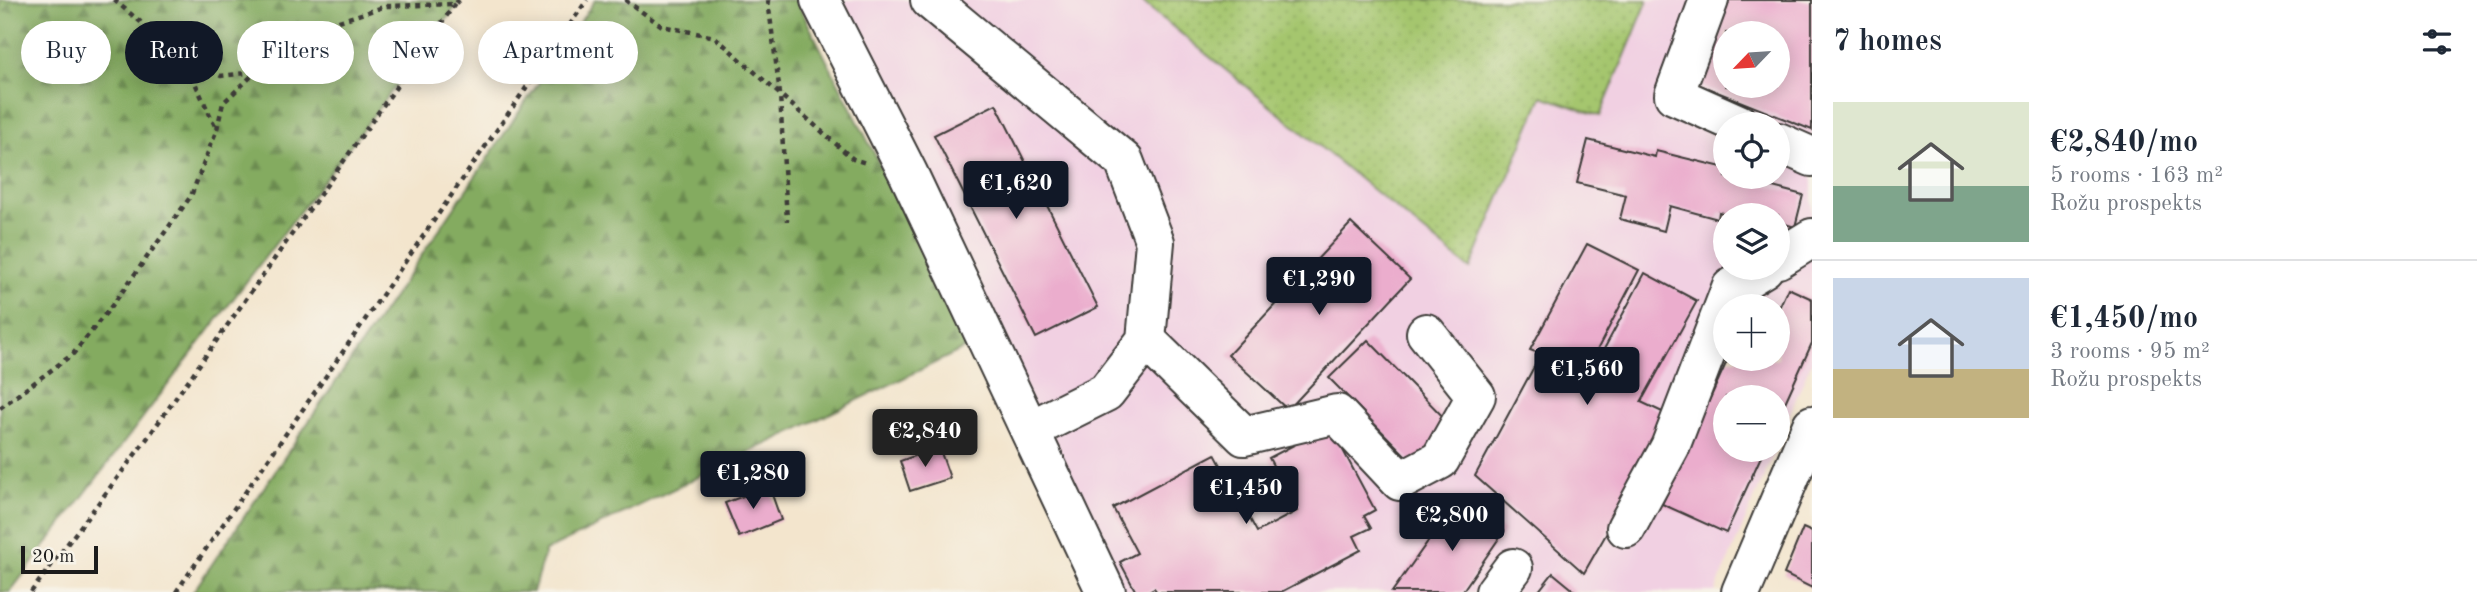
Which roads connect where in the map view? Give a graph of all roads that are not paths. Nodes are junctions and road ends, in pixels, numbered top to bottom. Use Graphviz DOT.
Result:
graph roads {
  1 [pos="820,0"];
  2 [pos="1709,0"];
  3 [pos="949,6"];
  4 [pos="1713,112"];
  5 [pos="1790,147"];
  6 [pos="1812,157"];
  7 [pos="1812,238"];
  8 [pos="1790,252"];
  9 [pos="1744,280"];
  10 [pos="1426,332"];
  11 [pos="1146,340"];
  12 [pos="1812,425"];
  13 [pos="1030,430"];
  14 [pos="1626,528"];
  15 [pos="1106,592"];
  16 [pos="1741,592"];
  1 -- 13 [label="street"];
  2 -- 4 [label="street"];
  3 -- 11 [label="street"];
  5 -- 6 [label="street"];
  7 -- 8 [label="street"];
  9 -- 14 [label="street"];
  10 -- 11 [label="street"];
  11 -- 13 [label="street"];
  12 -- 16 [label="street"];
  13 -- 15 [label="street"];
}
